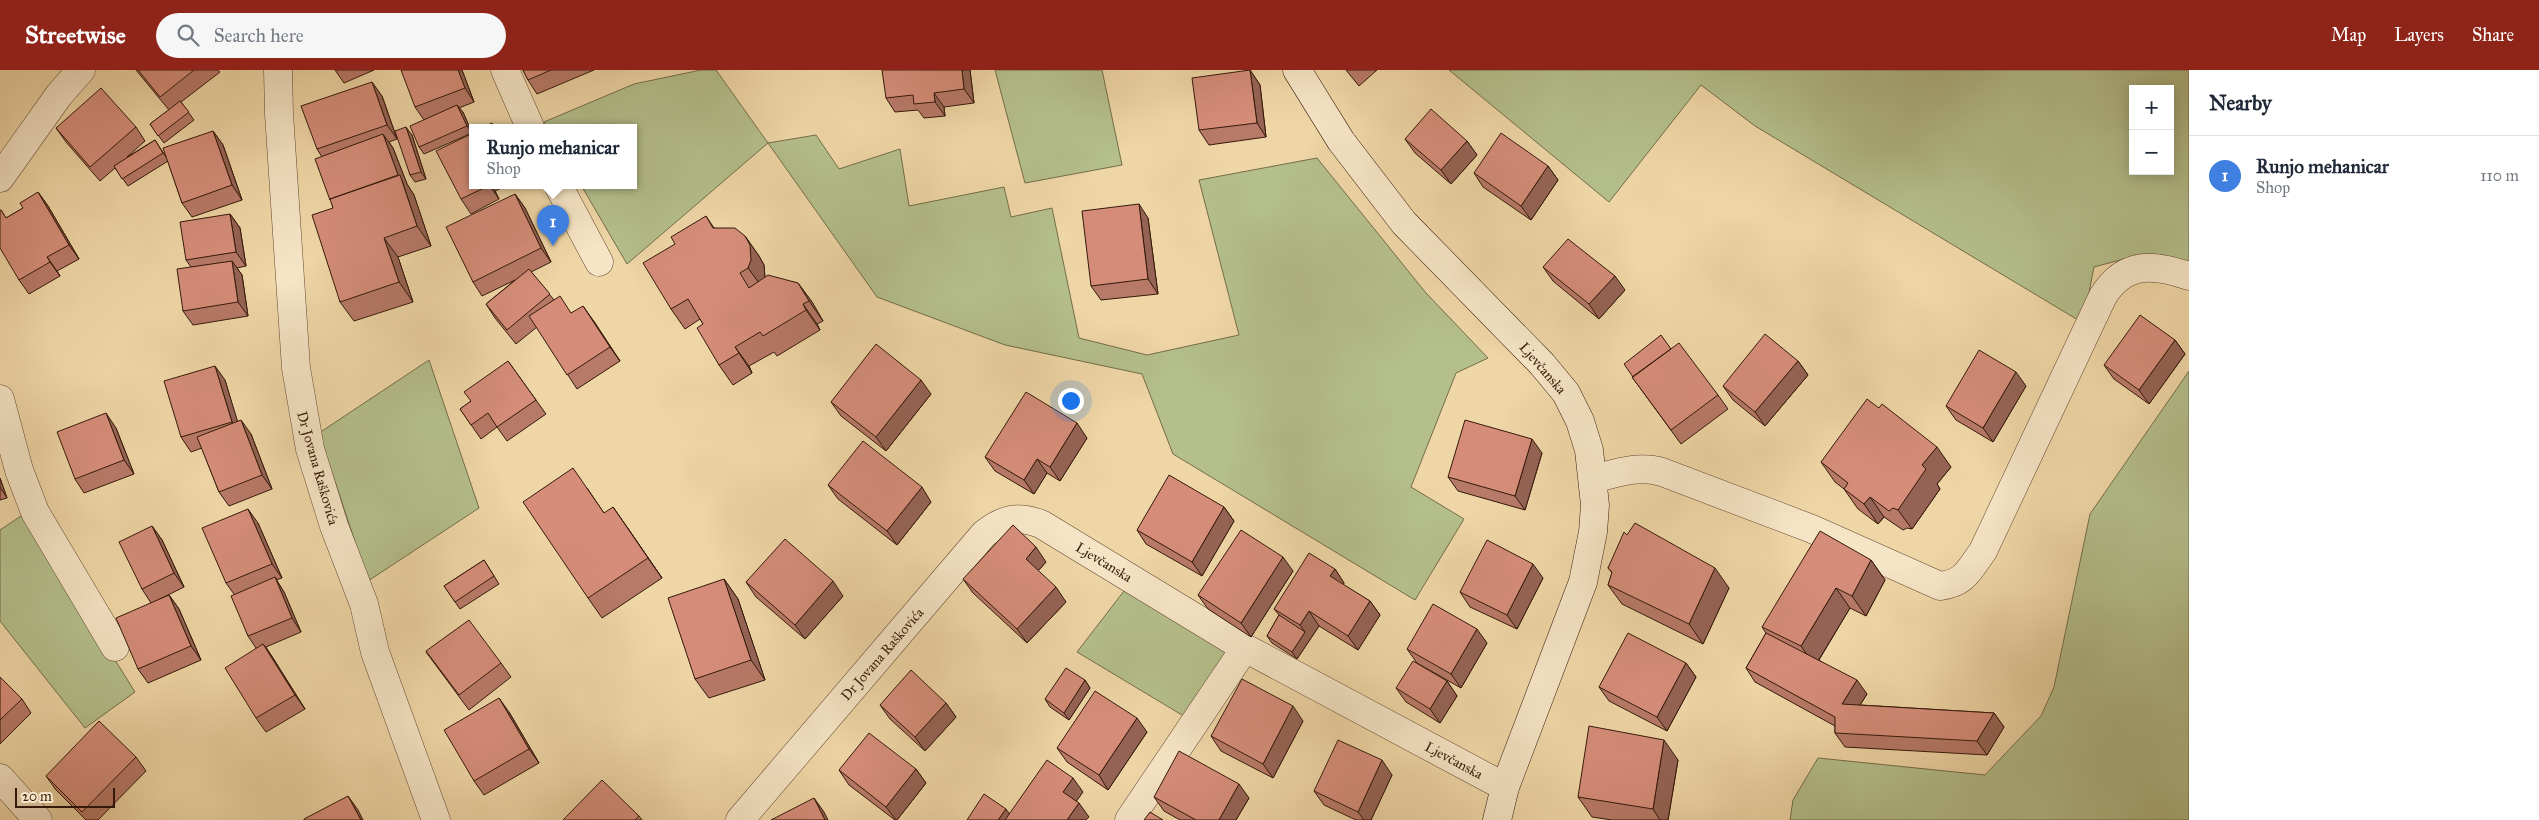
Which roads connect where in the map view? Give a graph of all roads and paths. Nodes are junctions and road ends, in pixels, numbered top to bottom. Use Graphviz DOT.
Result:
graph roads {
  1 [pos="81,70"];
  2 [pos="278,70"];
  3 [pos="505,70"];
  4 [pos="1297,70"];
  5 [pos="529,124"];
  6 [pos="0,178"];
  7 [pos="560,189"];
  8 [pos="599,262"];
  9 [pos="2189,276"];
  10 [pos="0,399"];
  11 [pos="1594,479"];
  12 [pos="1041,524"];
  13 [pos="115,647"];
  14 [pos="1245,648"];
  15 [pos="0,778"];
  16 [pos="1505,787"];
  17 [pos="38,820"];
  18 [pos="436,820"];
  19 [pos="740,820"];
  20 [pos="1129,820"];
  21 [pos="1497,820"];
  1 -- 6 [label="street"];
  2 -- 18 [label="street, Dr Jovana Raškovića"];
  3 -- 5 [label="street"];
  4 -- 11 [label="street, Ljevčanska"];
  7 -- 8 [label="street"];
  9 -- 11 [label="street"];
  10 -- 13 [label="street"];
  11 -- 16 [label="street, Ljevčanska"];
  12 -- 14 [label="street, Ljevčanska"];
  12 -- 19 [label="street, Dr Jovana Raškovića"];
  14 -- 16 [label="street, Ljevčanska"];
  14 -- 20 [label="street"];
  15 -- 17 [label="street"];
  16 -- 21 [label="street, Ljevčanska"];
}
